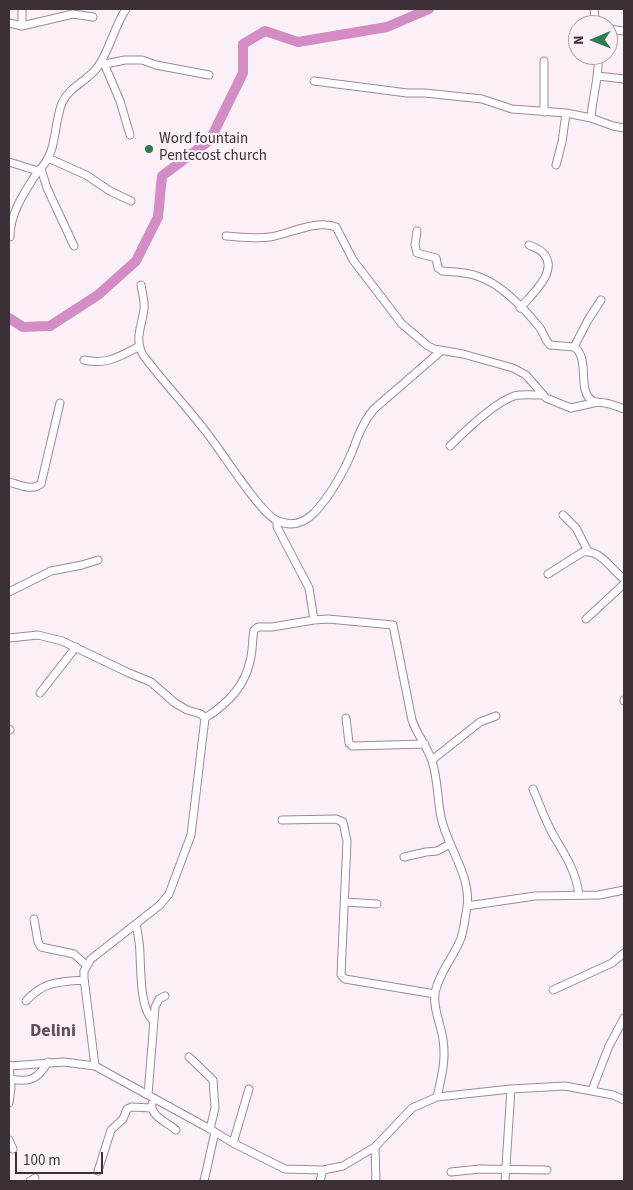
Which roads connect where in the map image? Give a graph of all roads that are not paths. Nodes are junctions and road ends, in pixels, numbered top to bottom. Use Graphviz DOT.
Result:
graph roads {
  1 [pos="22,9"];
  2 [pos="126,9"];
  3 [pos="93,17"];
  4 [pos="9,23"];
  5 [pos="22,26"];
  6 [pos="544,61"];
  7 [pos="103,62"];
  8 [pos="598,65"];
  9 [pos="209,75"];
  10 [pos="598,76"];
  11 [pos="624,79"];
  12 [pos="314,81"];
  13 [pos="544,112"];
  14 [pos="566,113"];
  15 [pos="592,118"];
  16 [pos="624,128"];
  17 [pos="130,135"];
  18 [pos="48,158"];
  19 [pos="9,162"];
  20 [pos="556,165"];
  21 [pos="40,170"];
  22 [pos="131,201"];
  23 [pos="417,231"];
  24 [pos="226,236"];
  25 [pos="10,237"];
  26 [pos="529,245"];
  27 [pos="74,246"];
  28 [pos="141,285"];
  29 [pos="602,300"];
  30 [pos="520,308"];
  31 [pos="138,347"];
  32 [pos="574,347"];
  33 [pos="441,351"];
  34 [pos="84,360"];
  35 [pos="541,394"];
  36 [pos="598,402"];
  37 [pos="60,403"];
  38 [pos="624,409"];
  39 [pos="450,446"];
  40 [pos="9,482"];
  41 [pos="563,516"];
  42 [pos="277,521"];
  43 [pos="588,551"];
  44 [pos="98,560"];
  45 [pos="548,574"];
  46 [pos="624,579"];
  47 [pos="624,584"];
  48 [pos="9,592"];
  49 [pos="586,619"];
  50 [pos="314,620"];
  51 [pos="9,638"];
  52 [pos="76,647"];
  53 [pos="40,693"];
  54 [pos="496,716"];
  55 [pos="205,718"];
  56 [pos="346,718"];
  57 [pos="425,744"];
  58 [pos="432,760"];
  59 [pos="532,789"];
  60 [pos="282,820"];
  61 [pos="450,844"];
  62 [pos="404,857"];
  63 [pos="624,890"];
  64 [pos="579,895"];
  65 [pos="345,902"];
  66 [pos="377,904"];
  67 [pos="467,906"];
  68 [pos="34,919"];
  69 [pos="136,924"];
  70 [pos="624,953"];
  71 [pos="86,965"];
  72 [pos="84,980"];
  73 [pos="553,990"];
  74 [pos="435,994"];
  75 [pos="165,996"];
  76 [pos="26,1001"];
  77 [pos="624,1018"];
  78 [pos="154,1021"];
  79 [pos="189,1057"];
  80 [pos="48,1062"];
  81 [pos="9,1066"];
  82 [pos="95,1066"];
  83 [pos="10,1079"];
  84 [pos="249,1089"];
  85 [pos="511,1089"];
  86 [pos="592,1090"];
  87 [pos="151,1097"];
  88 [pos="437,1097"];
  89 [pos="624,1100"];
  90 [pos="9,1103"];
  91 [pos="151,1108"];
  92 [pos="176,1130"];
  93 [pos="213,1130"];
  94 [pos="9,1140"];
  95 [pos="233,1143"];
  96 [pos="376,1147"];
  97 [pos="14,1149"];
  98 [pos="323,1170"];
  99 [pos="507,1170"];
  100 [pos="547,1170"];
  101 [pos="98,1171"];
  102 [pos="451,1172"];
  103 [pos="204,1181"];
  104 [pos="320,1181"];
  105 [pos="376,1181"];
  106 [pos="505,1181"];
  1 -- 5 [label="street"];
  2 -- 7 [label="street"];
  3 -- 5 [label="street"];
  4 -- 5 [label="street"];
  6 -- 13 [label="street"];
  7 -- 9 [label="street"];
  7 -- 17 [label="street"];
  7 -- 18 [label="street"];
  8 -- 10 [label="street"];
  10 -- 11 [label="street"];
  10 -- 15 [label="street"];
  12 -- 13 [label="street"];
  13 -- 14 [label="street"];
  14 -- 15 [label="street"];
  14 -- 20 [label="street"];
  15 -- 16 [label="street"];
  18 -- 21 [label="street"];
  18 -- 22 [label="street"];
  19 -- 21 [label="street"];
  21 -- 25 [label="street"];
  21 -- 27 [label="street"];
  23 -- 30 [label="street"];
  24 -- 33 [label="street"];
  26 -- 30 [label="street"];
  28 -- 31 [label="street"];
  29 -- 32 [label="street"];
  30 -- 32 [label="street"];
  31 -- 34 [label="street"];
  31 -- 42 [label="street"];
  32 -- 36 [label="street"];
  33 -- 35 [label="street"];
  33 -- 42 [label="street"];
  35 -- 36 [label="street"];
  35 -- 39 [label="street"];
  36 -- 38 [label="street"];
  37 -- 40 [label="street"];
  41 -- 43 [label="street"];
  42 -- 50 [label="street"];
  43 -- 45 [label="street"];
  43 -- 46 [label="street"];
  44 -- 48 [label="street"];
  47 -- 49 [label="street"];
  50 -- 55 [label="street"];
  50 -- 57 [label="street"];
  51 -- 52 [label="street"];
  52 -- 53 [label="street"];
  52 -- 55 [label="street"];
  54 -- 58 [label="street"];
  55 -- 69 [label="street"];
  56 -- 57 [label="street"];
  57 -- 58 [label="street"];
  58 -- 61 [label="street"];
  59 -- 64 [label="street"];
  60 -- 65 [label="street"];
  61 -- 62 [label="street"];
  61 -- 67 [label="street"];
  63 -- 64 [label="street"];
  64 -- 67 [label="street"];
  65 -- 66 [label="street"];
  65 -- 74 [label="street"];
  67 -- 74 [label="street"];
  68 -- 71 [label="street"];
  69 -- 71 [label="street"];
  69 -- 78 [label="street"];
  70 -- 73 [label="street"];
  71 -- 72 [label="street"];
  72 -- 76 [label="street"];
  72 -- 82 [label="street"];
  74 -- 88 [label="street"];
  75 -- 78 [label="street"];
  77 -- 86 [label="street"];
  78 -- 87 [label="street"];
  79 -- 93 [label="street"];
  80 -- 81 [label="street"];
  80 -- 82 [label="street"];
  80 -- 83 [label="street"];
  81 -- 83 [label="street"];
  82 -- 87 [label="street"];
  83 -- 90 [label="street"];
  84 -- 95 [label="street"];
  85 -- 86 [label="street"];
  85 -- 88 [label="street"];
  85 -- 99 [label="street"];
  86 -- 89 [label="street"];
  87 -- 91 [label="street"];
  87 -- 93 [label="street"];
  88 -- 96 [label="street"];
  91 -- 92 [label="street"];
  91 -- 101 [label="street"];
  93 -- 95 [label="street"];
  93 -- 103 [label="street"];
  94 -- 97 [label="street"];
  95 -- 98 [label="street"];
  96 -- 98 [label="street"];
  96 -- 105 [label="street"];
  98 -- 104 [label="street"];
  99 -- 100 [label="street"];
  99 -- 102 [label="street"];
  99 -- 106 [label="street"];
}
